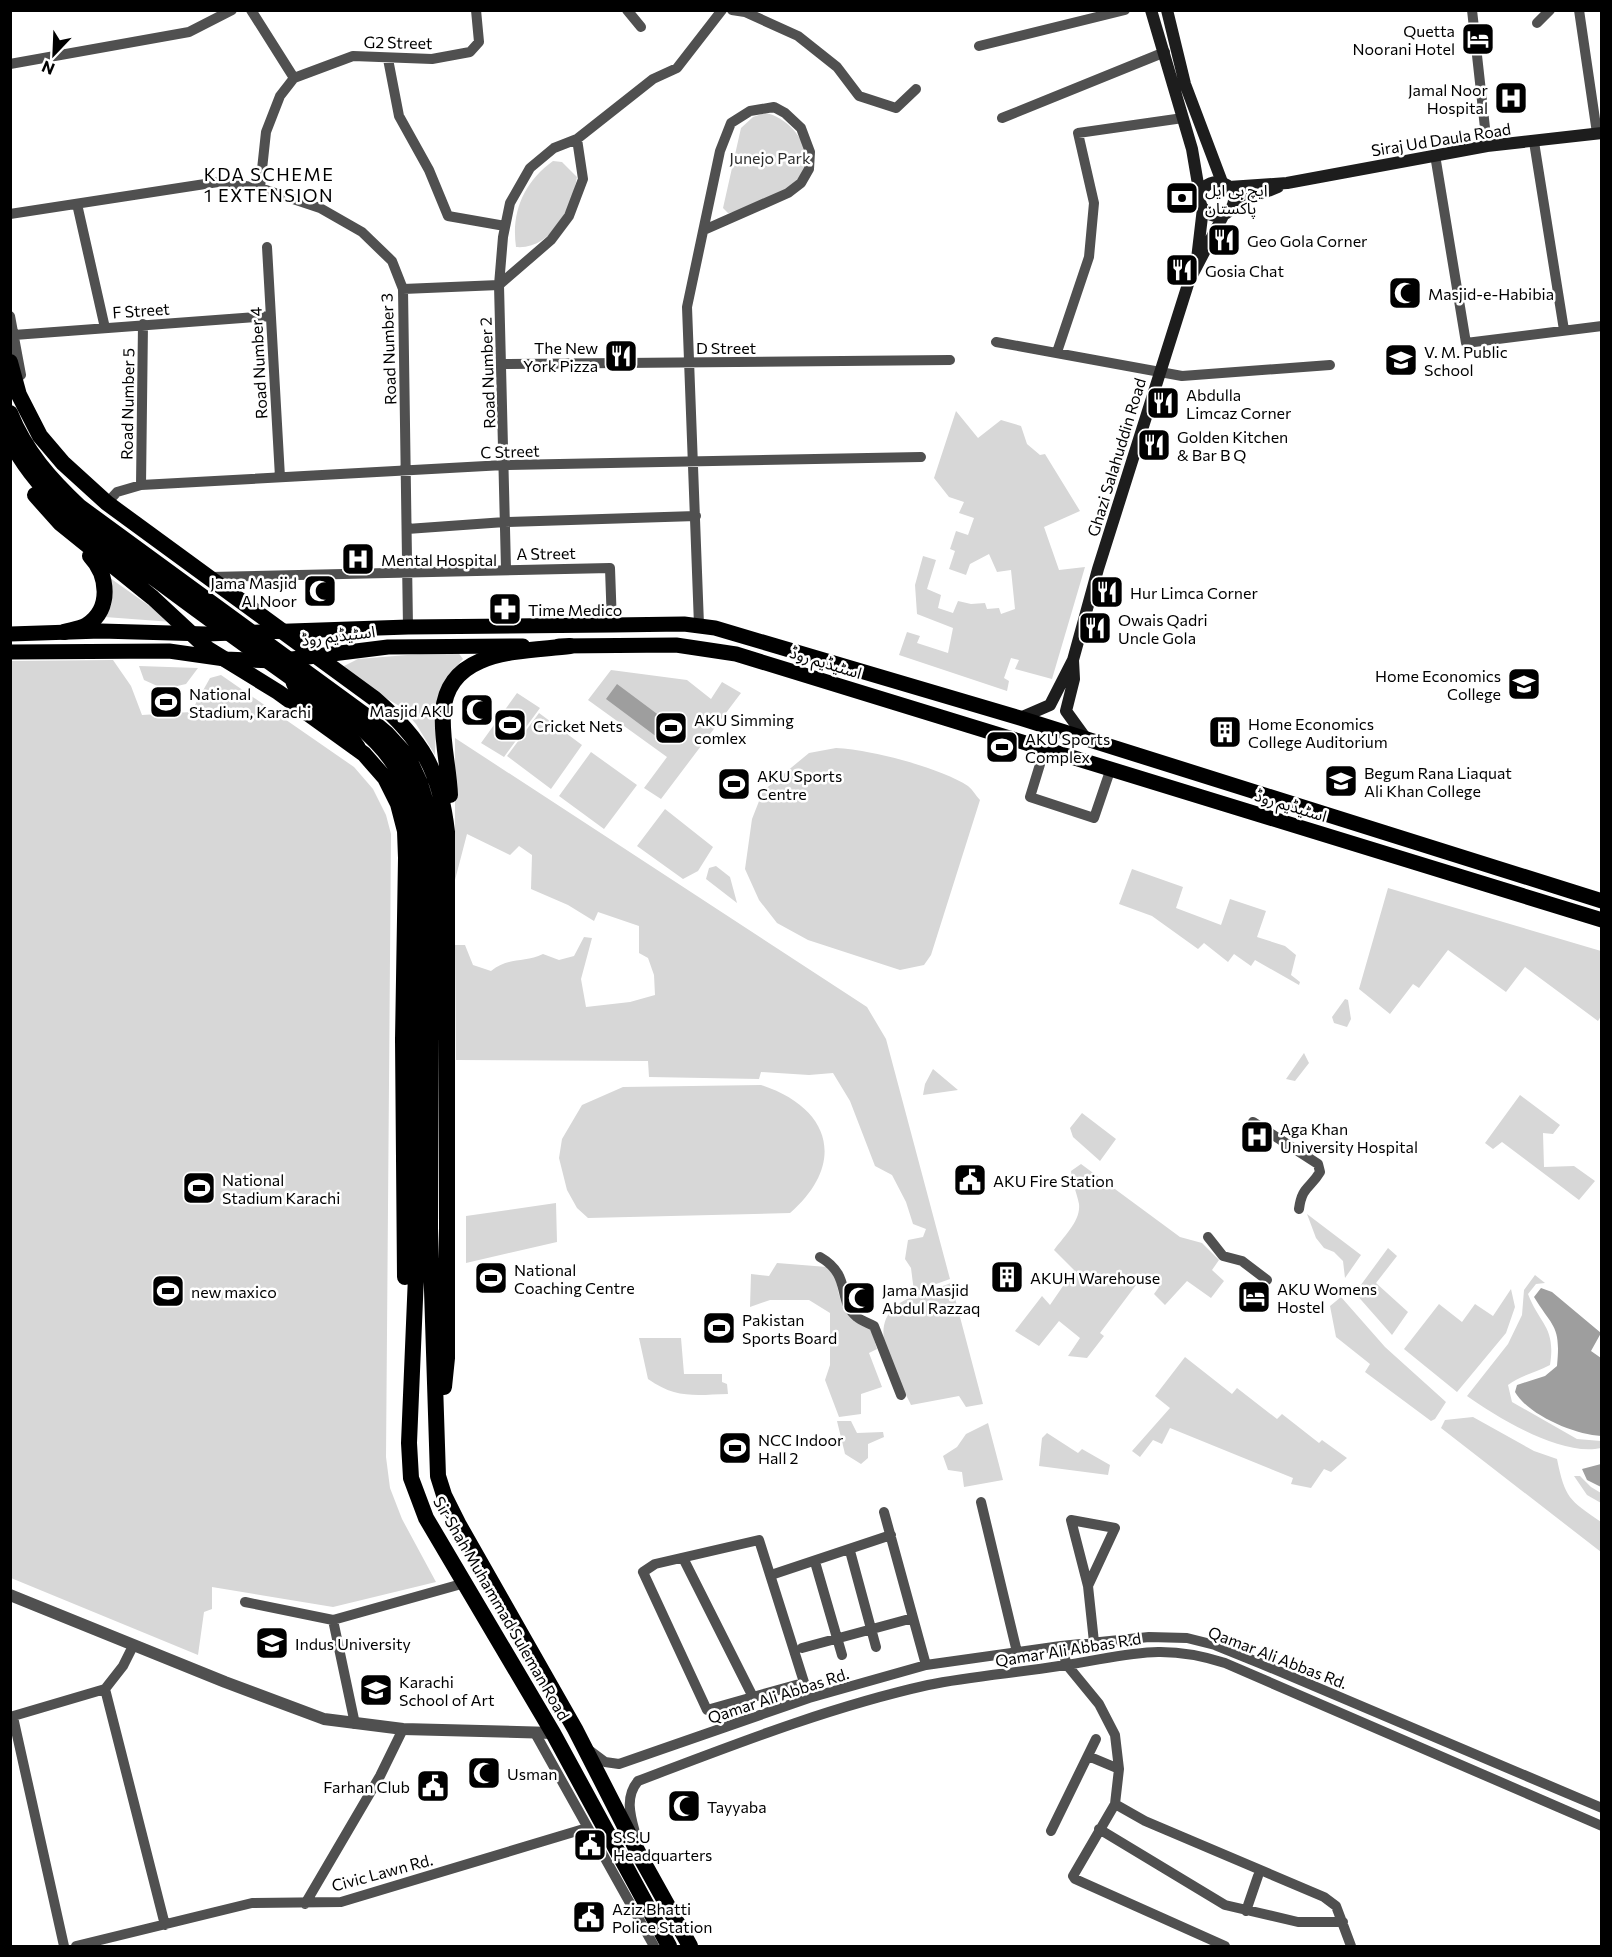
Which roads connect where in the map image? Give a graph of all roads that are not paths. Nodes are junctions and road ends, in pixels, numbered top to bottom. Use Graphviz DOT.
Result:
graph roads {
  1 [pos="232,10"];
  2 [pos="251,10"];
  3 [pos="476,10"];
  4 [pos="627,10"];
  5 [pos="722,10"];
  6 [pos="732,10"];
  7 [pos="1125,10"];
  8 [pos="1151,10"];
  9 [pos="1167,10"];
  10 [pos="1472,10"];
  11 [pos="1550,10"];
  12 [pos="1579,10"];
  13 [pos="1537,23"];
  14 [pos="641,27"];
  15 [pos="979,46"];
  16 [pos="1165,52"];
  17 [pos="388,58"];
  18 [pos="10,64"];
  19 [pos="294,78"];
  20 [pos="916,90"];
  21 [pos="1002,118"];
  22 [pos="1183,118"];
  23 [pos="1599,133"];
  24 [pos="577,139"];
  25 [pos="1534,142"];
  26 [pos="1487,147"];
  27 [pos="1435,155"];
  28 [pos="1287,183"];
  29 [pos="1226,185"];
  30 [pos="260,188"];
  31 [pos="1202,202"];
  32 [pos="77,204"];
  33 [pos="1228,210"];
  34 [pos="10,214"];
  35 [pos="505,226"];
  36 [pos="704,230"];
  37 [pos="267,248"];
  38 [pos="1196,266"];
  39 [pos="499,285"];
  40 [pos="403,289"];
  41 [pos="10,316"];
  42 [pos="270,316"];
  43 [pos="143,324"];
  44 [pos="1602,326"];
  45 [pos="105,327"];
  46 [pos="1564,330"];
  47 [pos="14,335"];
  48 [pos="996,342"];
  49 [pos="1058,352"];
  50 [pos="950,360"];
  51 [pos="10,362"];
  52 [pos="691,363"];
  53 [pos="502,364"];
  54 [pos="1330,365"];
  55 [pos="1160,372"];
  56 [pos="10,413"];
  57 [pos="40,436"];
  58 [pos="10,440"];
  59 [pos="921,457"];
  60 [pos="694,461"];
  61 [pos="10,463"];
  62 [pos="504,465"];
  63 [pos="405,470"];
  64 [pos="280,477"];
  65 [pos="141,484"];
  66 [pos="64,500"];
  67 [pos="106,503"];
  68 [pos="696,516"];
  69 [pos="505,522"];
  70 [pos="60,523"];
  71 [pos="407,529"];
  72 [pos="506,569"];
  73 [pos="407,571"];
  74 [pos="205,574"];
  75 [pos="612,625"];
  76 [pos="699,625"];
  77 [pos="408,627"];
  78 [pos="345,628"];
  79 [pos="64,632"];
  80 [pos="283,632"];
  81 [pos="10,634"];
  82 [pos="199,635"];
  83 [pos="570,646"];
  84 [pos="169,651"];
  85 [pos="10,652"];
  86 [pos="307,654"];
  87 [pos="225,659"];
  88 [pos="1073,660"];
  89 [pos="1020,718"];
  90 [pos="1087,740"];
  91 [pos="1045,748"];
  92 [pos="364,754"];
  93 [pos="1111,768"];
  94 [pos="447,826"];
  95 [pos="1598,899"];
  96 [pos="1594,918"];
  97 [pos="424,1009"];
  98 [pos="1253,1122"];
  99 [pos="1299,1209"];
  100 [pos="1208,1238"];
  101 [pos="820,1257"];
  102 [pos="1267,1280"];
  103 [pos="901,1395"];
  104 [pos="409,1443"];
  105 [pos="437,1444"];
  106 [pos="981,1502"];
  107 [pos="884,1512"];
  108 [pos="891,1535"];
  109 [pos="850,1551"];
  110 [pos="682,1558"];
  111 [pos="815,1562"];
  112 [pos="771,1575"];
  113 [pos="465,1583"];
  114 [pos="1089,1586"];
  115 [pos="10,1595"];
  116 [pos="245,1602"];
  117 [pos="913,1618"];
  118 [pos="333,1620"];
  119 [pos="871,1630"];
  120 [pos="838,1639"];
  121 [pos="1094,1642"];
  122 [pos="134,1646"];
  123 [pos="1061,1646"];
  124 [pos="876,1647"];
  125 [pos="802,1648"];
  126 [pos="1017,1652"];
  127 [pos="842,1655"];
  128 [pos="926,1665"];
  129 [pos="1067,1665"];
  130 [pos="803,1683"];
  131 [pos="105,1689"];
  132 [pos="753,1697"];
  133 [pos="809,1698"];
  134 [pos="766,1713"];
  135 [pos="12,1717"];
  136 [pos="355,1724"];
  137 [pos="403,1729"];
  138 [pos="773,1730"];
  139 [pos="535,1733"];
  140 [pos="553,1733"];
  141 [pos="1096,1739"];
  142 [pos="584,1746"];
  143 [pos="1088,1756"];
  144 [pos="1119,1769"];
  145 [pos="1114,1804"];
  146 [pos="1602,1808"];
  147 [pos="1602,1826"];
  148 [pos="587,1828"];
  149 [pos="1099,1829"];
  150 [pos="1051,1832"];
  151 [pos="641,1858"];
  152 [pos="1258,1876"];
  153 [pos="305,1904"];
  154 [pos="1246,1911"];
  155 [pos="1343,1922"];
  156 [pos="165,1925"];
  157 [pos="1225,1946"];
  158 [pos="64,1947"];
  159 [pos="76,1947"];
  160 [pos="654,1947"];
  161 [pos="669,1947"];
  162 [pos="690,1947"];
  163 [pos="1351,1947"];
  1 -- 18 [label="street"];
  2 -- 19 [label="street"];
  3 -- 17 [label="street, G2 Street"];
  4 -- 14 [label="street"];
  5 -- 24 [label="street, Road Number 2"];
  6 -- 20 [label="street"];
  7 -- 15 [label="street"];
  8 -- 16 [label="main road, Ghazi Salahuddin Road"];
  9 -- 29 [label="main road"];
  10 -- 26 [label="street"];
  11 -- 13 [label="street"];
  12 -- 23 [label="street"];
  16 -- 21 [label="street"];
  16 -- 22 [label="main road, Ghazi Salahuddin Road"];
  17 -- 19 [label="street, G2 Street"];
  17 -- 35 [label="street"];
  19 -- 30 [label="street"];
  22 -- 31 [label="main road, Ghazi Salahuddin Road"];
  22 -- 49 [label="street"];
  23 -- 25 [label="main road, Siraj Ud Daula Road"];
  24 -- 35 [label="street, Road Number 2"];
  24 -- 39 [label="street"];
  25 -- 26 [label="main road, Siraj Ud Daula Road"];
  25 -- 46 [label="street"];
  26 -- 27 [label="main road, Siraj Ud Daula Road"];
  27 -- 28 [label="main road, Siraj Ud Daula Road"];
  27 -- 46 [label="street"];
  28 -- 29 [label="main road, Siraj Ud Daula Road"];
  28 -- 33 [label="main road, Siraj Ud Daula Road"];
  29 -- 31 [label="main road"];
  29 -- 33 [label="main road"];
  30 -- 32 [label="street, Road Number 3"];
  30 -- 40 [label="street, Road Number 3"];
  31 -- 33 [label="main road"];
  31 -- 38 [label="main road, Ghazi Salahuddin Road"];
  32 -- 34 [label="street, Road Number 3"];
  32 -- 45 [label="street"];
  33 -- 38 [label="main road, Ghazi Salahuddin Road"];
  35 -- 39 [label="street, Road Number 2"];
  36 -- 36 [label="street"];
  36 -- 52 [label="street"];
  37 -- 42 [label="street, Road Number 4"];
  38 -- 55 [label="main road, Ghazi Salahuddin Road"];
  39 -- 40 [label="street"];
  39 -- 53 [label="street, Road Number 2"];
  40 -- 63 [label="street, Road Number 3"];
  41 -- 47 [label="street"];
  42 -- 43 [label="street, F Street"];
  42 -- 64 [label="street, Road Number 4"];
  43 -- 45 [label="street, F Street"];
  43 -- 65 [label="street, Road Number 5"];
  44 -- 46 [label="street"];
  45 -- 47 [label="street, F Street"];
  47 -- 57 [label="street"];
  48 -- 49 [label="street"];
  49 -- 55 [label="street"];
  50 -- 52 [label="street, D Street"];
  51 -- 57 [label="highway"];
  52 -- 53 [label="street, D Street"];
  52 -- 60 [label="street"];
  53 -- 62 [label="street, Road Number 2"];
  54 -- 55 [label="street"];
  55 -- 88 [label="main road, Ghazi Salahuddin Road"];
  56 -- 66 [label="highway"];
  57 -- 67 [label="highway"];
  58 -- 66 [label="highway"];
  59 -- 60 [label="street, C Street"];
  60 -- 62 [label="street, C Street"];
  60 -- 68 [label="street"];
  61 -- 70 [label="highway"];
  62 -- 63 [label="street, C Street"];
  62 -- 69 [label="street, Road Number 2"];
  63 -- 64 [label="street, C Street"];
  63 -- 71 [label="street, Road Number 3"];
  64 -- 65 [label="street, C Street"];
  65 -- 67 [label="street, C Street"];
  66 -- 97 [label="highway"];
  67 -- 74 [label="highway"];
  68 -- 69 [label="street"];
  68 -- 76 [label="street"];
  69 -- 71 [label="street"];
  69 -- 72 [label="street, Road Number 2"];
  70 -- 79 [label="highway"];
  70 -- 82 [label="highway"];
  71 -- 73 [label="street, Road Number 3"];
  72 -- 73 [label="street, A Street"];
  72 -- 75 [label="street, A Street"];
  73 -- 74 [label="street, A Street"];
  73 -- 77 [label="street, Road Number 3"];
  74 -- 80 [label="highway"];
  74 -- 82 [label="main road"];
  75 -- 76 [label="main road, اسٹیڈیم روڈ"];
  75 -- 77 [label="main road, اسٹیڈیم روڈ"];
  76 -- 89 [label="main road, اسٹیڈیم روڈ"];
  77 -- 78 [label="main road, اسٹیڈیم روڈ"];
  78 -- 80 [label="main road, اسٹیڈیم روڈ"];
  78 -- 86 [label="main road"];
  79 -- 81 [label="main road, اسٹیڈیم روڈ"];
  79 -- 82 [label="main road, اسٹیڈیم روڈ"];
  80 -- 82 [label="main road, اسٹیڈیم روڈ"];
  80 -- 86 [label="highway"];
  82 -- 84 [label="main road"];
  82 -- 87 [label="highway"];
  83 -- 86 [label="main road, اسٹیڈیم روڈ"];
  83 -- 91 [label="main road, اسٹیڈیم روڈ"];
  83 -- 94 [label="highway"];
  84 -- 85 [label="main road, اسٹیڈیم روڈ"];
  84 -- 87 [label="main road, اسٹیڈیم روڈ"];
  86 -- 87 [label="main road, اسٹیڈیم روڈ"];
  86 -- 92 [label="main road"];
  86 -- 94 [label="highway"];
  87 -- 92 [label="highway"];
  88 -- 89 [label="main road, Ghazi Salahuddin Road"];
  88 -- 90 [label="main road, Ghazi Salahuddin Road"];
  89 -- 90 [label="main road, اسٹیڈیم روڈ"];
  90 -- 95 [label="main road, اسٹیڈیم روڈ"];
  91 -- 93 [label="main road, اسٹیڈیم روڈ"];
  91 -- 93 [label="street"];
  92 -- 104 [label="highway"];
  93 -- 96 [label="main road, اسٹیڈیم روڈ"];
  94 -- 105 [label="highway"];
  95 -- 96 [label="main road"];
  97 -- 104 [label="highway, Sir Shah Muhammad Suleman Road"];
  97 -- 105 [label="highway, Sir Shah Muhammad Suleman Road"];
  98 -- 99 [label="street"];
  100 -- 102 [label="street"];
  101 -- 103 [label="street"];
  104 -- 113 [label="highway, Sir Shah Muhammad Suleman Road"];
  105 -- 142 [label="highway, Sir Shah Muhammad Suleman Road"];
  106 -- 126 [label="street"];
  107 -- 108 [label="street"];
  108 -- 109 [label="street"];
  108 -- 117 [label="street"];
  109 -- 111 [label="street"];
  109 -- 119 [label="street"];
  110 -- 112 [label="street"];
  110 -- 132 [label="street"];
  110 -- 132 [label="street"];
  111 -- 112 [label="street"];
  111 -- 120 [label="street"];
  112 -- 130 [label="street"];
  113 -- 118 [label="street"];
  113 -- 140 [label="highway, Sir Shah Muhammad Suleman Road"];
  114 -- 114 [label="street"];
  114 -- 121 [label="street"];
  115 -- 122 [label="street"];
  116 -- 118 [label="street"];
  117 -- 119 [label="street"];
  117 -- 128 [label="street"];
  118 -- 136 [label="street"];
  119 -- 120 [label="street"];
  119 -- 124 [label="street"];
  120 -- 125 [label="street"];
  120 -- 127 [label="street"];
  121 -- 123 [label="street, Qamar Ali Abbas Rd."];
  121 -- 146 [label="street, Qamar Ali Abbas Rd."];
  122 -- 131 [label="street"];
  122 -- 136 [label="street"];
  123 -- 126 [label="street, Qamar Ali Abbas Rd."];
  123 -- 129 [label="street"];
  126 -- 128 [label="street, Qamar Ali Abbas Rd."];
  128 -- 133 [label="street, Qamar Ali Abbas Rd."];
  129 -- 138 [label="street, Qamar Ali Abbas R.d"];
  129 -- 144 [label="street"];
  129 -- 147 [label="street, Qamar Ali Abbas R.d"];
  130 -- 132 [label="street"];
  130 -- 133 [label="street"];
  131 -- 135 [label="street"];
  131 -- 156 [label="street"];
  133 -- 134 [label="street, Qamar Ali Abbas Rd."];
  134 -- 138 [label="street"];
  134 -- 142 [label="street, Qamar Ali Abbas Rd."];
  135 -- 158 [label="street"];
  136 -- 137 [label="street"];
  137 -- 139 [label="street"];
  137 -- 153 [label="street"];
  138 -- 151 [label="street, Qamar Ali Abbas R.d"];
  139 -- 140 [label="street"];
  139 -- 148 [label="street"];
  140 -- 161 [label="highway, Sir Shah Muhammad Suleman Road"];
  141 -- 143 [label="street"];
  142 -- 151 [label="highway, Sir Shah Muhammad Suleman Road"];
  143 -- 144 [label="street"];
  143 -- 150 [label="street"];
  144 -- 145 [label="street"];
  145 -- 149 [label="street"];
  145 -- 155 [label="street"];
  148 -- 153 [label="street, Civic Lawn Rd."];
  148 -- 160 [label="street"];
  149 -- 154 [label="street"];
  149 -- 157 [label="street"];
  151 -- 162 [label="highway, Sir Shah Muhammad Suleman Road"];
  152 -- 154 [label="street"];
  153 -- 156 [label="street, Civic Lawn Rd."];
  154 -- 155 [label="street"];
  155 -- 163 [label="street"];
  156 -- 159 [label="street, Civic Lawn Rd."];
}
